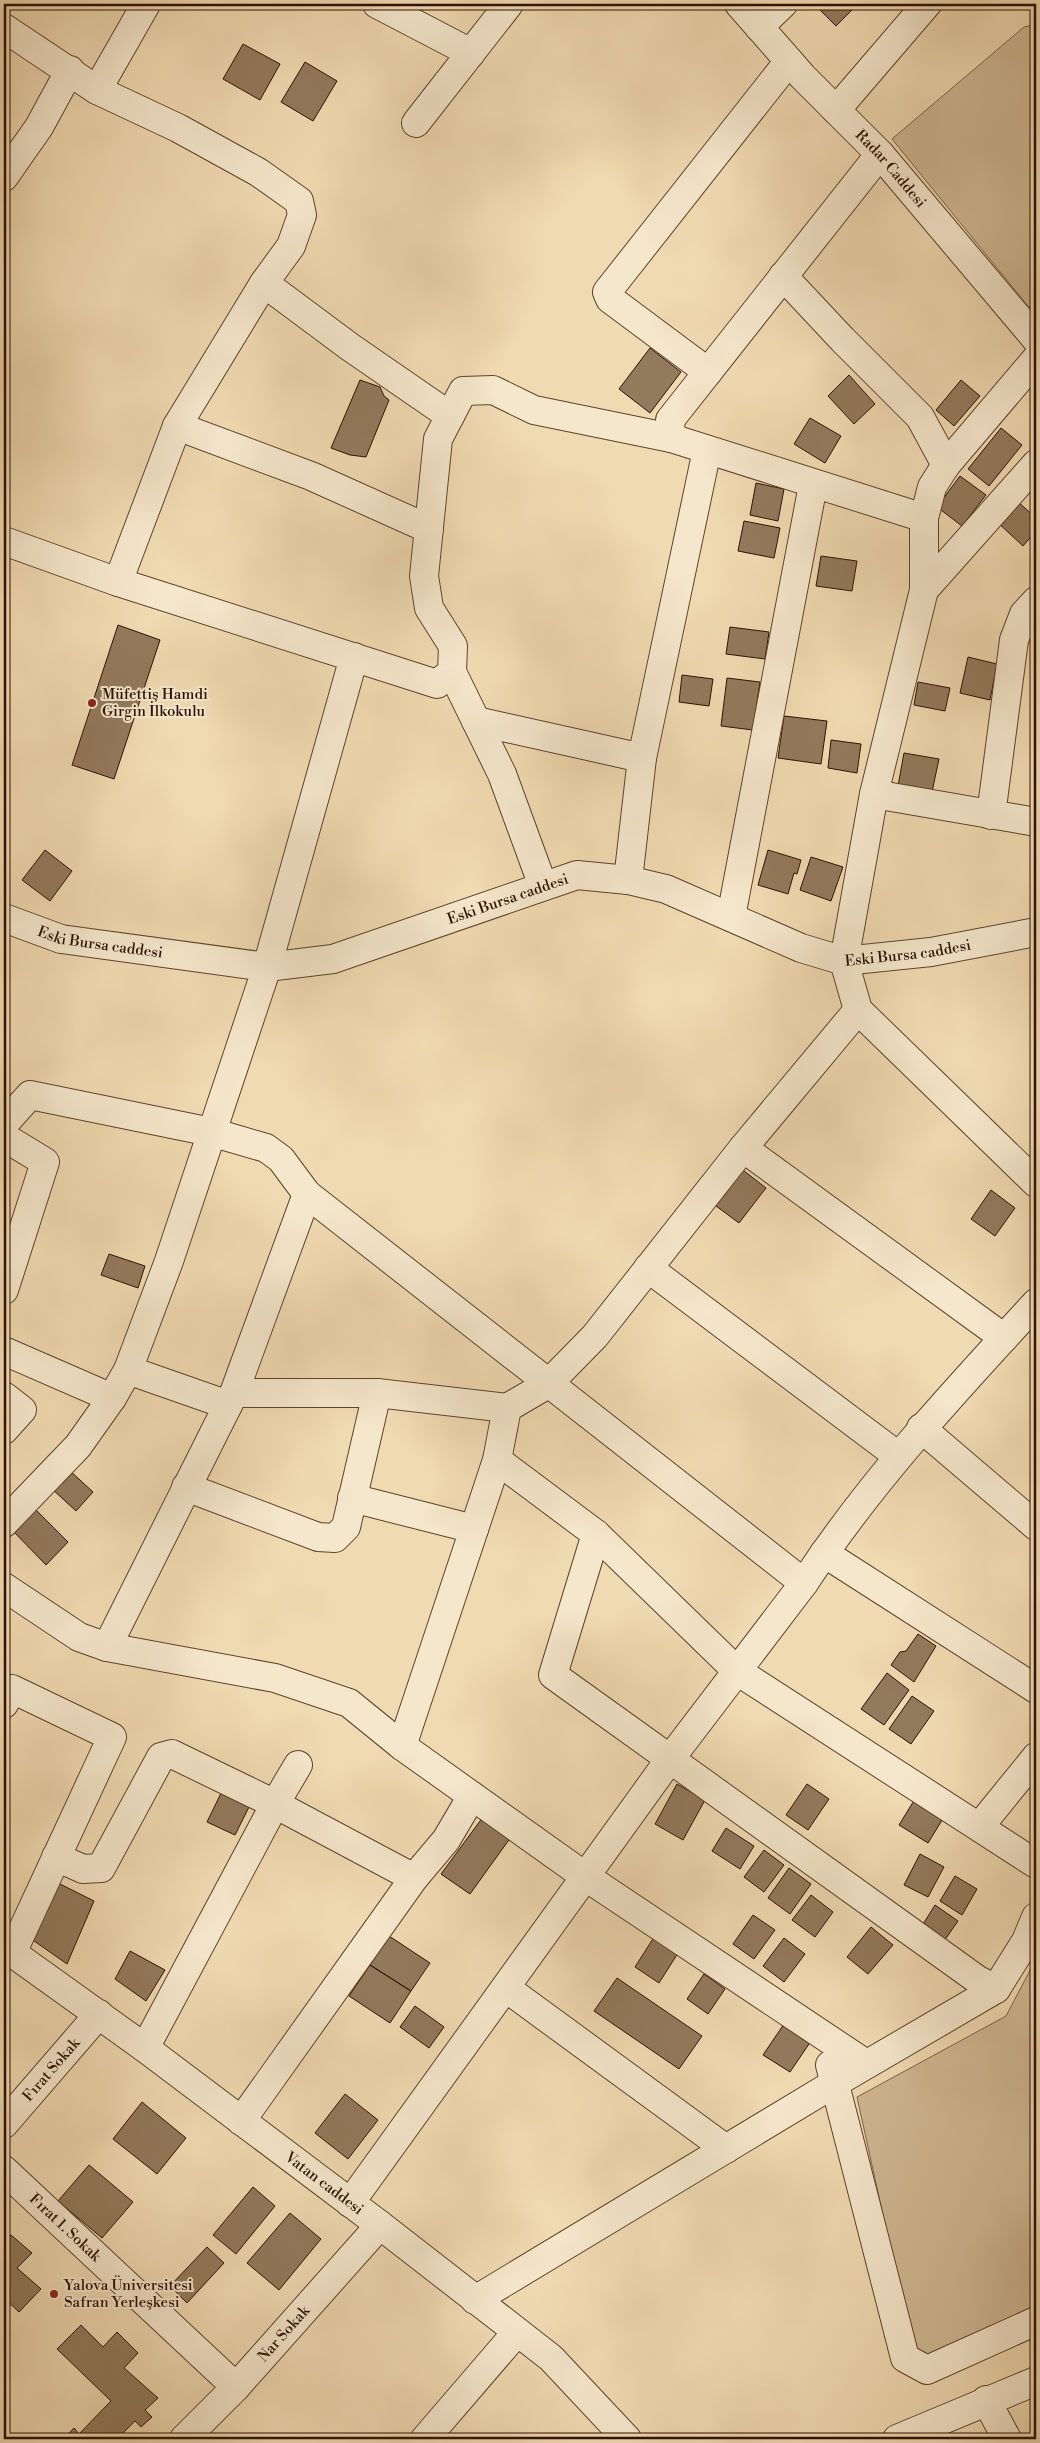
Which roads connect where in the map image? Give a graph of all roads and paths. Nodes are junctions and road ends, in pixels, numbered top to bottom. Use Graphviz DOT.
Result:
graph roads {
  1 [pos="146,4"];
  2 [pos="377,4"];
  3 [pos="509,4"];
  4 [pos="739,4"];
  5 [pos="783,4"];
  6 [pos="927,4"];
  7 [pos="759,27"];
  8 [pos="4,28"];
  9 [pos="471,53"];
  10 [pos="789,61"];
  11 [pos="70,70"];
  12 [pos="97,90"];
  13 [pos="836,110"];
  14 [pos="416,123"];
  15 [pos="880,154"];
  16 [pos="4,177"];
  17 [pos="783,276"];
  18 [pos="264,283"];
  19 [pos="1036,339"];
  20 [pos="1036,359"];
  21 [pos="708,372"];
  22 [pos="450,416"];
  23 [pos="178,426"];
  24 [pos="671,438"];
  25 [pos="707,450"];
  26 [pos="1036,464"];
  27 [pos="946,465"];
  28 [pos="813,485"];
  29 [pos="924,518"];
  30 [pos="429,528"];
  31 [pos="4,541"];
  32 [pos="118,582"];
  33 [pos="924,590"];
  34 [pos="1036,601"];
  35 [pos="354,657"];
  36 [pos="452,672"];
  37 [pos="476,720"];
  38 [pos="642,758"];
  39 [pos="874,794"];
  40 [pos="991,815"];
  41 [pos="1036,822"];
  42 [pos="628,880"];
  43 [pos="542,886"];
  44 [pos="731,917"];
  45 [pos="4,918"];
  46 [pos="1036,932"];
  47 [pos="844,961"];
  48 [pos="267,967"];
  49 [pos="858,1010"];
  50 [pos="4,1124"];
  51 [pos="211,1132"];
  52 [pos="4,1137"];
  53 [pos="743,1148"];
  54 [pos="1036,1183"];
  55 [pos="306,1194"];
  56 [pos="648,1268"];
  57 [pos="4,1290"];
  58 [pos="1036,1303"];
  59 [pos="1004,1338"];
  60 [pos="4,1350"];
  61 [pos="128,1370"];
  62 [pos="548,1384"];
  63 [pos="377,1393"];
  64 [pos="4,1396"];
  65 [pos="112,1398"];
  66 [pos="231,1399"];
  67 [pos="507,1408"];
  68 [pos="921,1428"];
  69 [pos="4,1430"];
  70 [pos="898,1456"];
  71 [pos="497,1460"];
  72 [pos="186,1487"];
  73 [pos="352,1498"];
  74 [pos="4,1523"];
  75 [pos="1036,1526"];
  76 [pos="474,1528"];
  77 [pos="596,1534"];
  78 [pos="824,1553"];
  79 [pos="804,1583"];
  80 [pos="4,1587"];
  81 [pos="107,1647"];
  82 [pos="737,1671"];
  83 [pos="1036,1689"];
  84 [pos="4,1704"];
  85 [pos="402,1746"];
  86 [pos="1036,1757"];
  87 [pos="670,1759"];
  88 [pos="298,1765"];
  89 [pos="472,1796"];
  90 [pos="275,1804"];
  91 [pos="980,1826"];
  92 [pos="56,1858"];
  93 [pos="1036,1864"];
  94 [pos="586,1877"];
  95 [pos="414,1878"];
  96 [pos="1036,1916"];
  97 [pos="8,1950"];
  98 [pos="506,1988"];
  99 [pos="996,1989"];
  100 [pos="99,2014"];
  101 [pos="822,2035"];
  102 [pos="144,2048"];
  103 [pos="866,2064"];
  104 [pos="835,2082"];
  105 [pos="241,2121"];
  106 [pos="4,2124"];
  107 [pos="726,2149"];
  108 [pos="4,2170"];
  109 [pos="350,2203"];
  110 [pos="380,2225"];
  111 [pos="475,2300"];
  112 [pos="1036,2321"];
  113 [pos="517,2332"];
  114 [pos="1036,2381"];
  115 [pos="236,2388"];
  116 [pos="986,2400"];
  117 [pos="184,2439"];
  118 [pos="425,2439"];
  119 [pos="627,2439"];
  120 [pos="897,2439"];
  121 [pos="1007,2439"];
  1 -- 12 [label="street"];
  2 -- 9 [label="street"];
  3 -- 9 [label="street"];
  4 -- 7 [label="street, Radar Caddesi"];
  5 -- 7 [label="street"];
  6 -- 13 [label="street"];
  7 -- 10 [label="street, Radar Caddesi"];
  8 -- 11 [label="street"];
  9 -- 14 [label="street"];
  10 -- 13 [label="street, Radar Caddesi"];
  10 -- 21 [label="street"];
  11 -- 12 [label="street"];
  11 -- 16 [label="street"];
  12 -- 18 [label="street"];
  13 -- 15 [label="street, Radar Caddesi"];
  15 -- 17 [label="street"];
  15 -- 19 [label="street, Radar Caddesi"];
  17 -- 21 [label="street"];
  17 -- 27 [label="street"];
  18 -- 22 [label="street"];
  18 -- 23 [label="street"];
  20 -- 27 [label="street"];
  21 -- 24 [label="street"];
  22 -- 24 [label="street"];
  22 -- 30 [label="street"];
  23 -- 30 [label="street"];
  23 -- 32 [label="street"];
  24 -- 25 [label="street"];
  25 -- 28 [label="street"];
  25 -- 38 [label="street"];
  26 -- 33 [label="street"];
  27 -- 29 [label="street"];
  28 -- 29 [label="street"];
  28 -- 44 [label="street"];
  29 -- 33 [label="street"];
  30 -- 36 [label="street"];
  31 -- 32 [label="street"];
  32 -- 35 [label="street"];
  33 -- 39 [label="street"];
  34 -- 40 [label="street"];
  35 -- 36 [label="street"];
  35 -- 48 [label="street"];
  36 -- 37 [label="street"];
  37 -- 38 [label="street"];
  37 -- 43 [label="street"];
  38 -- 42 [label="street"];
  39 -- 40 [label="street"];
  39 -- 47 [label="street"];
  40 -- 41 [label="street"];
  42 -- 43 [label="street, Eski Bursa caddesi"];
  42 -- 44 [label="street, Eski Bursa caddesi"];
  43 -- 48 [label="street, Eski Bursa caddesi"];
  44 -- 47 [label="street, Eski Bursa caddesi"];
  45 -- 48 [label="street, Eski Bursa caddesi"];
  46 -- 47 [label="street, Eski Bursa caddesi"];
  47 -- 49 [label="street"];
  48 -- 51 [label="street"];
  49 -- 53 [label="street"];
  49 -- 54 [label="street"];
  50 -- 51 [label="street"];
  51 -- 55 [label="street"];
  51 -- 61 [label="street"];
  52 -- 57 [label="street"];
  53 -- 56 [label="street"];
  53 -- 59 [label="street"];
  55 -- 62 [label="street"];
  55 -- 66 [label="street"];
  56 -- 62 [label="street"];
  56 -- 70 [label="street"];
  58 -- 59 [label="street"];
  59 -- 68 [label="street"];
  60 -- 65 [label="street"];
  61 -- 65 [label="street"];
  61 -- 66 [label="street"];
  62 -- 67 [label="street"];
  62 -- 79 [label="street"];
  63 -- 66 [label="street"];
  63 -- 67 [label="street"];
  63 -- 73 [label="street"];
  64 -- 69 [label="street"];
  65 -- 74 [label="street"];
  66 -- 72 [label="street"];
  67 -- 71 [label="street"];
  68 -- 70 [label="street"];
  68 -- 75 [label="street"];
  70 -- 78 [label="street"];
  71 -- 76 [label="street"];
  71 -- 77 [label="street"];
  72 -- 73 [label="street"];
  72 -- 81 [label="street"];
  73 -- 76 [label="street"];
  76 -- 85 [label="street"];
  77 -- 82 [label="street"];
  77 -- 87 [label="street"];
  78 -- 79 [label="street"];
  78 -- 83 [label="street"];
  79 -- 82 [label="street"];
  80 -- 81 [label="street"];
  81 -- 85 [label="street"];
  82 -- 87 [label="street"];
  82 -- 91 [label="street"];
  84 -- 92 [label="street"];
  85 -- 89 [label="street"];
  86 -- 91 [label="street"];
  87 -- 94 [label="street"];
  87 -- 99 [label="street"];
  88 -- 90 [label="street"];
  89 -- 94 [label="street"];
  89 -- 95 [label="street"];
  90 -- 92 [label="street"];
  90 -- 95 [label="street"];
  90 -- 102 [label="street"];
  91 -- 93 [label="street"];
  92 -- 97 [label="street"];
  94 -- 98 [label="street"];
  94 -- 101 [label="street"];
  95 -- 105 [label="street"];
  96 -- 99 [label="street"];
  97 -- 100 [label="street, Vatan caddesi"];
  98 -- 107 [label="street"];
  98 -- 109 [label="street"];
  99 -- 103 [label="street"];
  100 -- 102 [label="street, Vatan caddesi"];
  100 -- 106 [label="street, Fırat Sokak"];
  101 -- 103 [label="street"];
  101 -- 104 [label="street"];
  102 -- 105 [label="street, Vatan caddesi"];
  103 -- 104 [label="street"];
  104 -- 107 [label="street"];
  104 -- 112 [label="street"];
  105 -- 109 [label="street, Vatan caddesi"];
  107 -- 111 [label="street"];
  108 -- 115 [label="street, Fırat 1. Sokak"];
  109 -- 110 [label="street, Vatan caddesi"];
  110 -- 111 [label="street, Vatan caddesi"];
  110 -- 115 [label="street, Nar Sokak"];
  111 -- 113 [label="street, Vatan caddesi"];
  113 -- 118 [label="street"];
  113 -- 119 [label="street, Vatan caddesi"];
  114 -- 116 [label="street"];
  115 -- 117 [label="street, Nar Sokak"];
  116 -- 120 [label="street"];
  116 -- 121 [label="street"];
}
